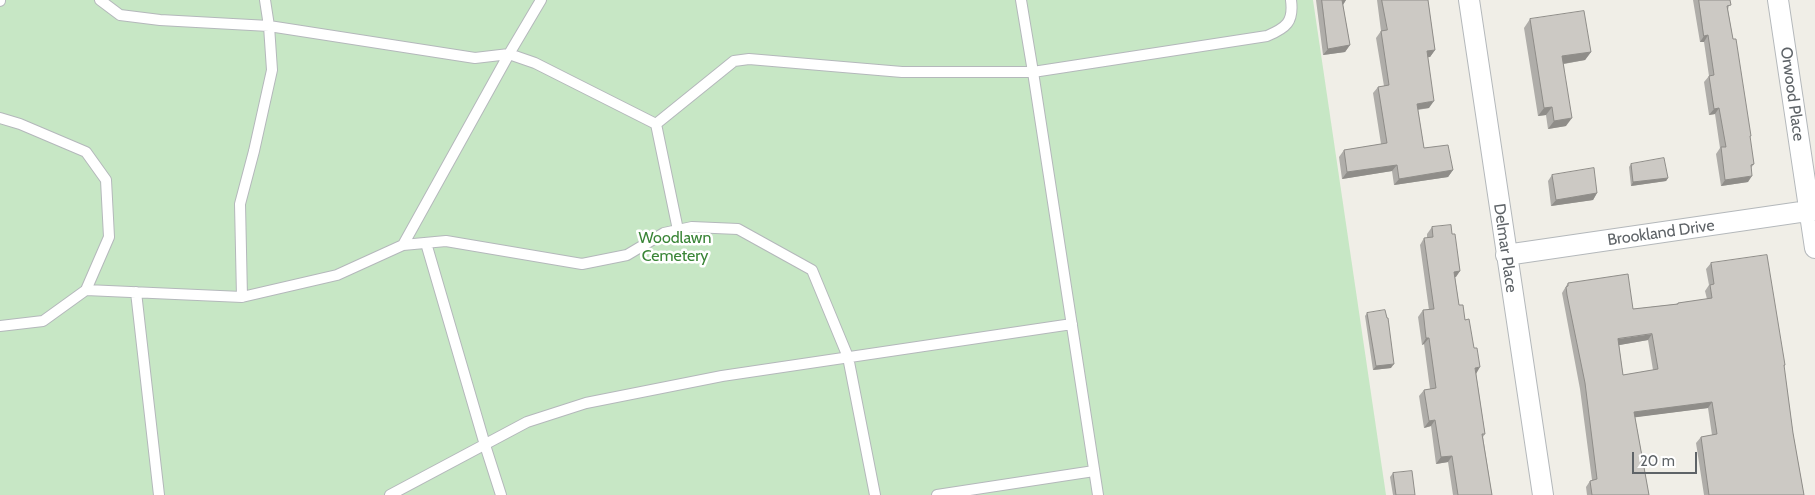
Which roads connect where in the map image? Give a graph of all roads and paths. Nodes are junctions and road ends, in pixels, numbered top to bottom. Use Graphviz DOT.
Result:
graph roads {
  1 [pos="100,0"];
  2 [pos="265,0"];
  3 [pos="540,0"];
  4 [pos="1021,0"];
  5 [pos="1291,0"];
  6 [pos="1469,0"];
  7 [pos="1778,0"];
  8 [pos="269,26"];
  9 [pos="509,54"];
  10 [pos="1033,72"];
  11 [pos="0,118"];
  12 [pos="656,124"];
  13 [pos="1812,211"];
  14 [pos="678,230"];
  15 [pos="426,243"];
  16 [pos="403,245"];
  17 [pos="1815,248"];
  18 [pos="1506,255"];
  19 [pos="86,290"];
  20 [pos="136,292"];
  21 [pos="242,296"];
  22 [pos="1072,324"];
  23 [pos="0,326"];
  24 [pos="848,357"];
  25 [pos="484,445"];
  26 [pos="1094,471"];
  27 [pos="158,495"];
  28 [pos="390,495"];
  29 [pos="501,495"];
  30 [pos="875,495"];
  31 [pos="937,495"];
  32 [pos="1098,495"];
  33 [pos="1543,495"];
  1 -- 8 [label="lane"];
  2 -- 8 [label="lane"];
  3 -- 9 [label="lane"];
  4 -- 10 [label="lane"];
  5 -- 10 [label="lane"];
  6 -- 18 [label="street, Delmar Place"];
  7 -- 13 [label="street, Orwood Place"];
  8 -- 9 [label="lane"];
  8 -- 21 [label="lane"];
  9 -- 12 [label="lane"];
  9 -- 16 [label="lane"];
  10 -- 12 [label="lane"];
  10 -- 22 [label="lane"];
  11 -- 19 [label="lane"];
  12 -- 14 [label="lane"];
  13 -- 17 [label="street, Orwood Place"];
  13 -- 18 [label="street, Brookland Drive"];
  14 -- 15 [label="lane"];
  14 -- 24 [label="lane"];
  15 -- 16 [label="lane"];
  15 -- 25 [label="lane"];
  16 -- 21 [label="lane"];
  18 -- 33 [label="street, Delmar Place"];
  19 -- 20 [label="lane"];
  19 -- 23 [label="lane"];
  20 -- 21 [label="lane"];
  20 -- 27 [label="lane"];
  22 -- 24 [label="lane"];
  22 -- 26 [label="lane"];
  24 -- 25 [label="lane"];
  24 -- 30 [label="lane"];
  25 -- 28 [label="lane"];
  25 -- 29 [label="lane"];
  26 -- 31 [label="lane"];
  26 -- 32 [label="lane"];
}
